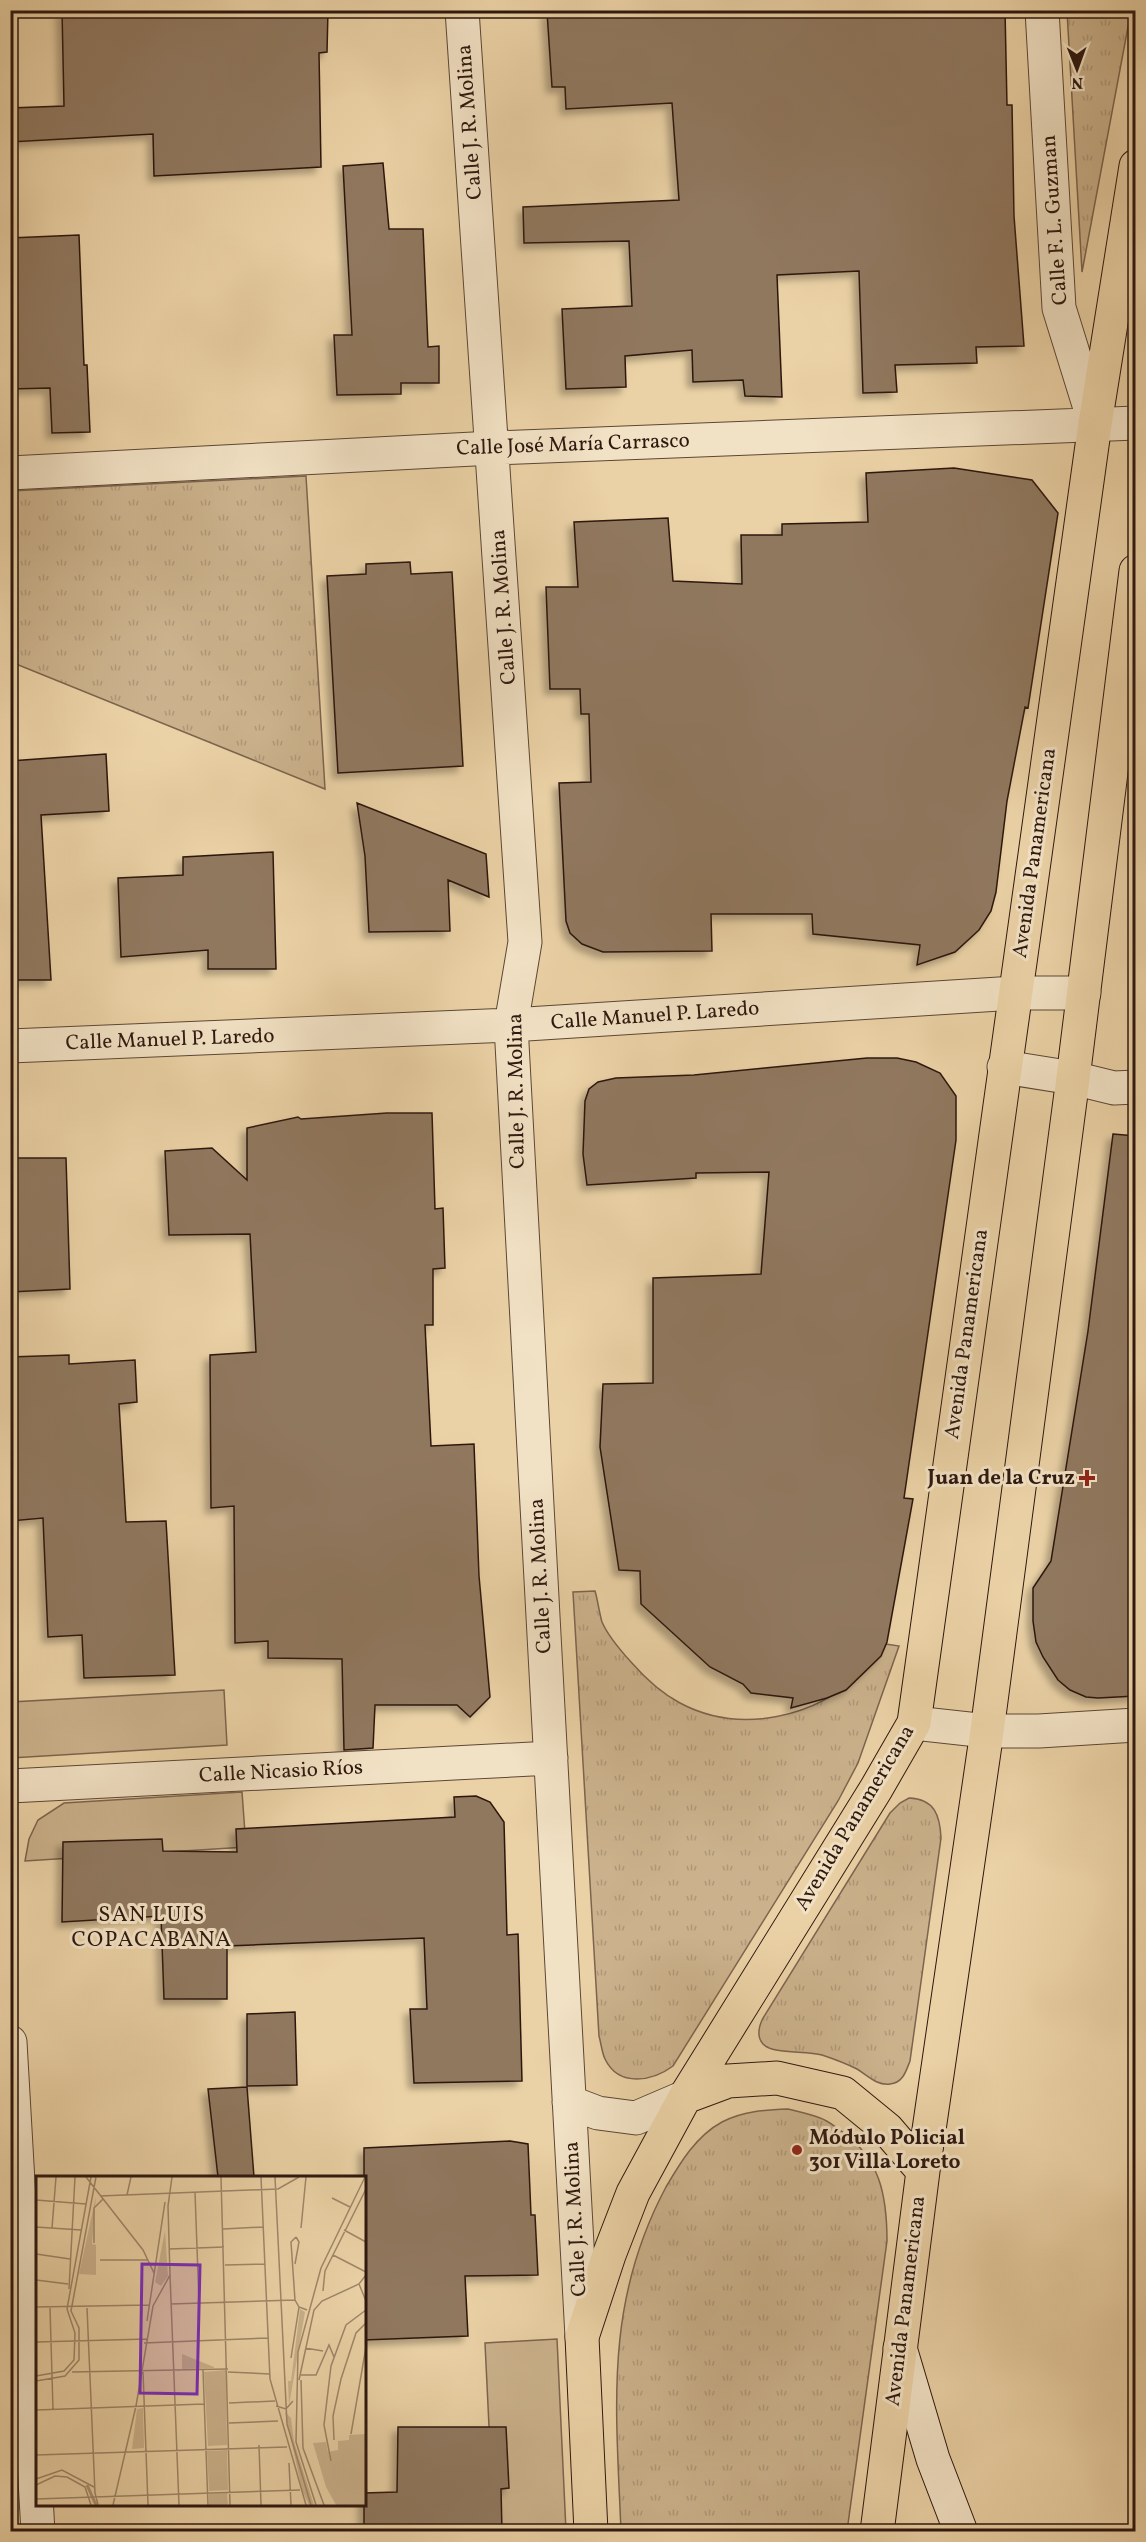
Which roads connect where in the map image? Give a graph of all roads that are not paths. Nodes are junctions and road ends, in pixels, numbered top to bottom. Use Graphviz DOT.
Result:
graph roads {
  1 [pos="462,10"];
  2 [pos="1042,10"];
  3 [pos="1136,166"];
  4 [pos="1136,423"];
  5 [pos="1095,424"];
  6 [pos="493,448"];
  7 [pos="10,473"];
  8 [pos="1136,572"];
  9 [pos="1015,993"];
  10 [pos="1084,993"];
  11 [pos="511,1025"];
  12 [pos="10,1046"];
  13 [pos="1004,1067"];
  14 [pos="1073,1078"];
  15 [pos="1136,1087"];
  16 [pos="914,1723"];
  17 [pos="1136,1725"];
  18 [pos="987,1731"];
  19 [pos="551,1758"];
  20 [pos="10,1786"];
  21 [pos="10,2042"];
  22 [pos="685,2097"];
  23 [pos="569,2102"];
  24 [pos="923,2171"];
  25 [pos="582,2337"];
  26 [pos="900,2348"];
  27 [pos="36,2497"];
  28 [pos="37,2506"];
  29 [pos="38,2532"];
  30 [pos="591,2532"];
  31 [pos="877,2532"];
  32 [pos="962,2532"];
  1 -- 6 [label="street, Calle J. R. Molina"];
  2 -- 5 [label="street, Calle F. L. Guzman"];
  3 -- 5 [label="main road, Avenida Panamericana"];
  4 -- 5 [label="street, Calle José María Carrasco"];
  5 -- 6 [label="street, Calle José María Carrasco"];
  5 -- 9 [label="main road, Avenida Panamericana"];
  6 -- 7 [label="street, Calle José María Carrasco"];
  6 -- 11 [label="street, Calle J. R. Molina"];
  8 -- 10 [label="main road, Avenida Panamericana"];
  9 -- 10 [label="street, Calle Manuel P. Laredo"];
  9 -- 11 [label="street, Calle Manuel P. Laredo"];
  9 -- 13 [label="main road, Avenida Panamericana"];
  10 -- 14 [label="main road, Avenida Panamericana"];
  11 -- 12 [label="street, Calle Manuel P. Laredo"];
  11 -- 19 [label="street, Calle J. R. Molina"];
  13 -- 14 [label="street"];
  13 -- 16 [label="main road, Avenida Panamericana"];
  14 -- 15 [label="street"];
  14 -- 18 [label="main road, Avenida Panamericana"];
  16 -- 18 [label="street"];
  16 -- 22 [label="main road, Avenida Panamericana"];
  17 -- 18 [label="street"];
  18 -- 24 [label="main road, Avenida Panamericana"];
  19 -- 20 [label="street, Calle Nicasio Ríos"];
  19 -- 23 [label="street, Calle J. R. Molina"];
  21 -- 27 [label="street"];
  22 -- 23 [label="street, Calle J. R. Molina"];
  22 -- 24 [label="main road"];
  22 -- 25 [label="main road, Avenida Panamericana"];
  23 -- 25 [label="street, Calle J. R. Molina"];
  24 -- 26 [label="main road, Avenida Panamericana"];
  25 -- 30 [label="main road, Avenida Panamericana"];
  26 -- 31 [label="main road, Avenida Panamericana"];
  26 -- 32 [label="street"];
  28 -- 29 [label="street"];
}
